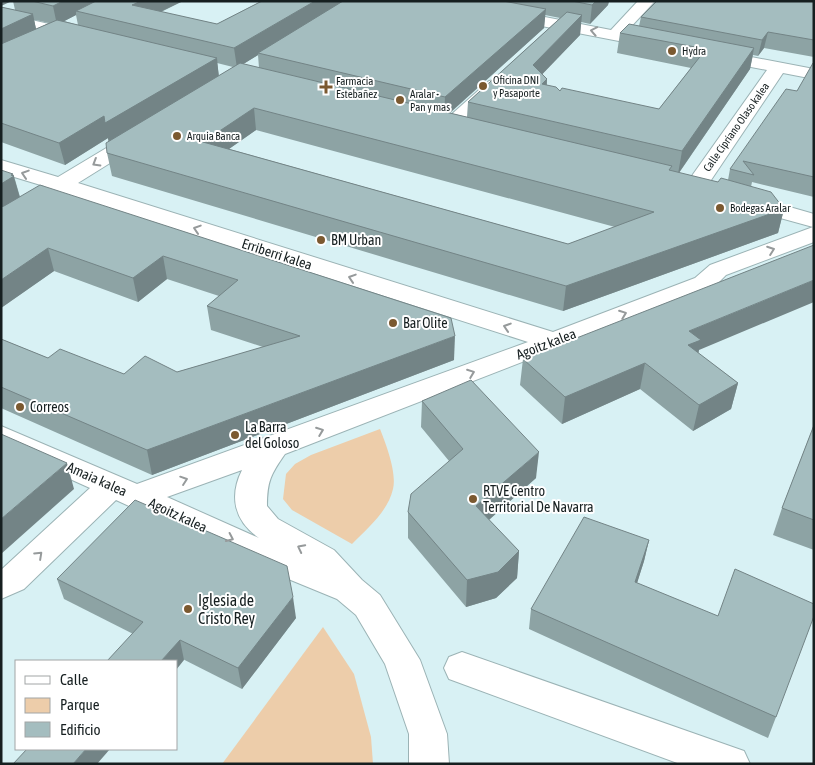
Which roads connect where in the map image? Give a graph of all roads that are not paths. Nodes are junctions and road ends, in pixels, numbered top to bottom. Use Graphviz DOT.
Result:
graph roads {
  1 [pos="439,1"];
  2 [pos="647,1"];
  3 [pos="6,13"];
  4 [pos="83,20"];
  5 [pos="560,25"];
  6 [pos="59,31"];
  7 [pos="615,35"];
  8 [pos="545,38"];
  9 [pos="97,41"];
  10 [pos="34,44"];
  11 [pos="672,46"];
  12 [pos="701,52"];
  13 [pos="778,67"];
  14 [pos="509,72"];
  15 [pos="814,74"];
  16 [pos="154,128"];
  17 [pos="469,131"];
  18 [pos="1,166"];
  19 [pos="676,182"];
  20 [pos="60,185"];
  21 [pos="731,197"];
  22 [pos="814,220"];
  23 [pos="1,222"];
  24 [pos="814,234"];
  25 [pos="553,341"];
  26 [pos="1,436"];
  27 [pos="274,448"];
  28 [pos="125,491"];
  29 [pos="1,586"];
  30 [pos="350,590"];
  31 [pos="462,668"];
  32 [pos="429,764"];
  33 [pos="730,764"];
  1 -- 5 [label="street"];
  2 -- 7 [label="street"];
  3 -- 6 [label="street"];
  4 -- 6 [label="street"];
  7 -- 5 [label="street, one-way"];
  5 -- 8 [label="street"];
  6 -- 9 [label="street"];
  6 -- 10 [label="street"];
  7 -- 11 [label="street"];
  12 -- 13 [label="street"];
  13 -- 15 [label="street"];
  13 -- 19 [label="street, Calle Cipriano Olaso kalea"];
  14 -- 17 [label="street"];
  16 -- 20 [label="street, one-way"];
  20 -- 18 [label="street, Erriberri kalea, one-way"];
  20 -- 23 [label="street"];
  25 -- 20 [label="street, Erriberri kalea, one-way"];
  21 -- 22 [label="street"];
  25 -- 24 [label="street, Agoitz kalea, one-way"];
  27 -- 25 [label="street, Agoitz kalea, one-way"];
  26 -- 28 [label="street, Amaia kalea"];
  28 -- 27 [label="street, Agoitz kalea, one-way"];
  30 -- 27 [label="street, Agoitz kalea, one-way"];
  29 -- 28 [label="street, one-way"];
  28 -- 30 [label="street, Agoitz kalea, one-way"];
  30 -- 32 [label="street, Agoitz kalea"];
  31 -- 33 [label="street"];
}
